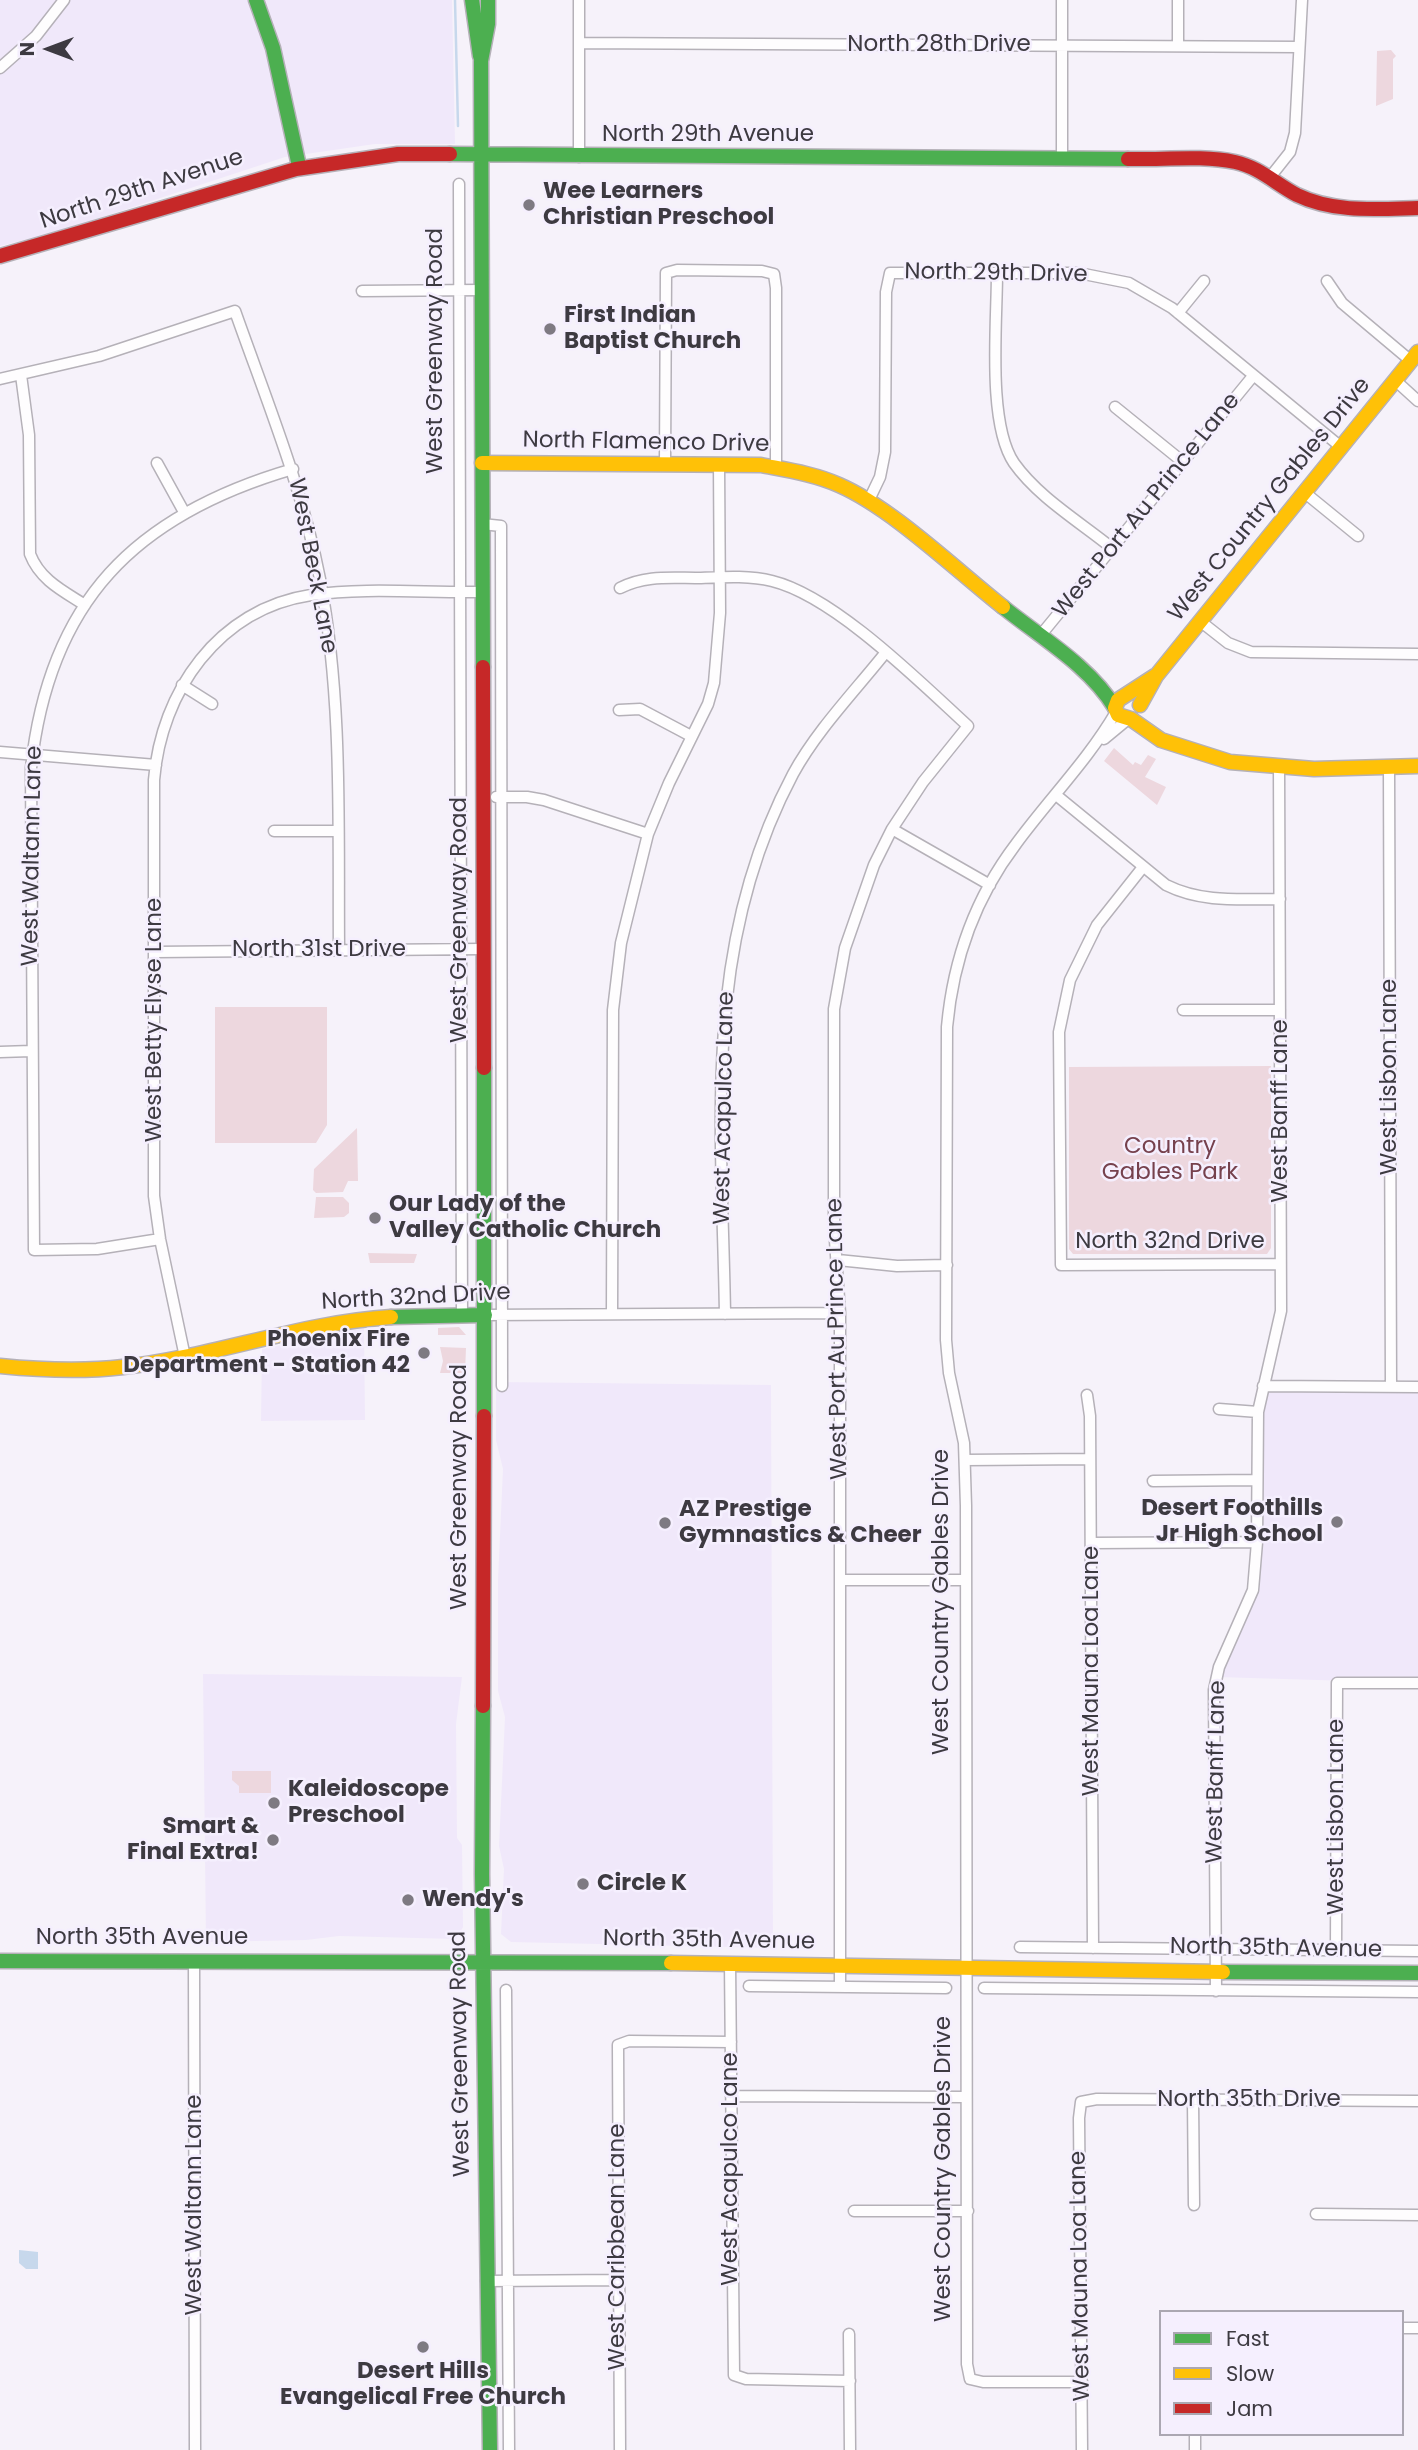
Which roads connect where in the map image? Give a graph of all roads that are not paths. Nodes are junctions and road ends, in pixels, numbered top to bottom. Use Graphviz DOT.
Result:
graph roads {
  1 [pos="64,0"];
  2 [pos="256,0"];
  3 [pos="472,0"];
  4 [pos="488,0"];
  5 [pos="579,0"];
  6 [pos="1062,0"];
  7 [pos="1178,0"];
  8 [pos="1302,0"];
  9 [pos="579,43"];
  10 [pos="1062,46"];
  11 [pos="1178,46"];
  12 [pos="1299,47"];
  13 [pos="481,61"];
  14 [pos="0,68"];
  15 [pos="481,156"];
  16 [pos="579,157"];
  17 [pos="1062,159"];
  18 [pos="299,166"];
  19 [pos="1271,177"];
  20 [pos="458,184"];
  21 [pos="1418,208"];
  22 [pos="0,256"];
  23 [pos="997,273"];
  24 [pos="1204,281"];
  25 [pos="1327,281"];
  26 [pos="362,290"];
  27 [pos="459,290"];
  28 [pos="481,290"];
  29 [pos="1178,313"];
  30 [pos="1415,357"];
  31 [pos="21,375"];
  32 [pos="1254,376"];
  33 [pos="0,379"];
  34 [pos="1395,381"];
  35 [pos="1418,401"];
  36 [pos="1115,407"];
  37 [pos="1341,447"];
  38 [pos="1183,461"];
  39 [pos="157,463"];
  40 [pos="482,463"];
  41 [pos="665,464"];
  42 [pos="719,464"];
  43 [pos="776,468"];
  44 [pos="293,469"];
  45 [pos="1304,492"];
  46 [pos="869,500"];
  47 [pos="184,512"];
  48 [pos="482,523"];
  49 [pos="1358,536"];
  50 [pos="1112,548"];
  51 [pos="720,577"];
  52 [pos="620,588"];
  53 [pos="482,592"];
  54 [pos="460,593"];
  55 [pos="322,594"];
  56 [pos="85,605"];
  57 [pos="1200,621"];
  58 [pos="1040,636"];
  59 [pos="886,652"];
  60 [pos="1418,654"];
  61 [pos="182,685"];
  62 [pos="212,704"];
  63 [pos="1128,708"];
  64 [pos="619,710"];
  65 [pos="691,736"];
  66 [pos="0,752"];
  67 [pos="32,755"];
  68 [pos="156,765"];
  69 [pos="1279,765"];
  70 [pos="1418,766"];
  71 [pos="1389,767"];
  72 [pos="1056,795"];
  73 [pos="500,797"];
  74 [pos="483,798"];
  75 [pos="892,829"];
  76 [pos="274,831"];
  77 [pos="338,831"];
  78 [pos="648,834"];
  79 [pos="1143,867"];
  80 [pos="990,885"];
  81 [pos="1280,899"];
  82 [pos="482,949"];
  83 [pos="339,950"];
  84 [pos="460,950"];
  85 [pos="155,952"];
  86 [pos="1183,1010"];
  87 [pos="1280,1010"];
  88 [pos="32,1051"];
  89 [pos="0,1052"];
  90 [pos="160,1239"];
  91 [pos="838,1260"];
  92 [pos="1280,1264"];
  93 [pos="947,1265"];
  94 [pos="841,1313"];
  95 [pos="612,1314"];
  96 [pos="724,1314"];
  97 [pos="485,1315"];
  98 [pos="503,1315"];
  99 [pos="462,1316"];
  100 [pos="185,1357"];
  101 [pos="0,1367"];
  102 [pos="502,1386"];
  103 [pos="1264,1386"];
  104 [pos="1391,1386"];
  105 [pos="1418,1387"];
  106 [pos="1087,1395"];
  107 [pos="1219,1409"];
  108 [pos="1258,1412"];
  109 [pos="1090,1459"];
  110 [pos="965,1460"];
  111 [pos="1256,1480"];
  112 [pos="1153,1481"];
  113 [pos="1257,1542"];
  114 [pos="1092,1543"];
  115 [pos="841,1580"];
  116 [pos="966,1580"];
  117 [pos="1418,1683"];
  118 [pos="1020,1947"];
  119 [pos="1093,1948"];
  120 [pos="1215,1948"];
  121 [pos="1336,1950"];
  122 [pos="1418,1951"];
  123 [pos="482,1960"];
  124 [pos="0,1961"];
  125 [pos="194,1961"];
  126 [pos="730,1963"];
  127 [pos="841,1966"];
  128 [pos="965,1970"];
  129 [pos="1216,1972"];
  130 [pos="1418,1973"];
  131 [pos="749,1986"];
  132 [pos="840,1987"];
  133 [pos="946,1988"];
  134 [pos="984,1988"];
  135 [pos="506,1990"];
  136 [pos="1216,1991"];
  137 [pos="1418,1992"];
  138 [pos="730,2042"];
  139 [pos="731,2096"];
  140 [pos="965,2097"];
  141 [pos="1194,2100"];
  142 [pos="1418,2101"];
  143 [pos="1081,2102"];
  144 [pos="1194,2205"];
  145 [pos="854,2211"];
  146 [pos="968,2211"];
  147 [pos="1316,2214"];
  148 [pos="1418,2215"];
  149 [pos="620,2280"];
  150 [pos="486,2281"];
  151 [pos="509,2281"];
  152 [pos="849,2334"];
  153 [pos="850,2381"];
  154 [pos="1082,2382"];
  155 [pos="195,2450"];
  156 [pos="490,2450"];
  157 [pos="509,2450"];
  158 [pos="620,2450"];
  159 [pos="850,2450"];
  160 [pos="1082,2450"];
  1 -- 14 [label="street"];
  2 -- 18 [label="main road"];
  3 -- 13 [label="main road, West Greenway Road"];
  4 -- 13 [label="main road, West Greenway Road"];
  5 -- 9 [label="street"];
  6 -- 10 [label="street"];
  7 -- 11 [label="street"];
  8 -- 12 [label="street"];
  9 -- 10 [label="street, North 28th Drive"];
  9 -- 16 [label="street"];
  10 -- 11 [label="street, North 28th Drive"];
  10 -- 17 [label="street"];
  11 -- 12 [label="street, North 28th Drive"];
  12 -- 19 [label="street"];
  13 -- 15 [label="main road, West Greenway Road"];
  15 -- 16 [label="main road, North 29th Avenue"];
  15 -- 18 [label="main road, North 29th Avenue"];
  15 -- 28 [label="main road, West Greenway Road"];
  16 -- 17 [label="main road, North 29th Avenue"];
  17 -- 19 [label="main road, North 29th Avenue"];
  18 -- 22 [label="main road, North 29th Avenue"];
  19 -- 21 [label="main road, North 29th Avenue"];
  20 -- 27 [label="street, West Greenway Road"];
  23 -- 29 [label="street, North 29th Drive"];
  23 -- 46 [label="street, North 29th Drive"];
  23 -- 50 [label="street"];
  24 -- 29 [label="street"];
  25 -- 30 [label="street"];
  26 -- 27 [label="street"];
  27 -- 28 [label="street"];
  27 -- 54 [label="street, West Greenway Road"];
  28 -- 40 [label="main road, West Greenway Road"];
  29 -- 32 [label="street, North 29th Drive"];
  30 -- 34 [label="main road, West Country Gables Drive"];
  31 -- 33 [label="street"];
  31 -- 44 [label="street, West Beck Lane"];
  31 -- 56 [label="street"];
  32 -- 37 [label="street, North 29th Drive"];
  32 -- 38 [label="street, West Port Au Prince Lane"];
  34 -- 35 [label="street"];
  34 -- 37 [label="main road, West Country Gables Drive"];
  36 -- 38 [label="street"];
  37 -- 45 [label="main road, West Country Gables Drive"];
  38 -- 50 [label="street, West Port Au Prince Lane"];
  39 -- 47 [label="street"];
  40 -- 41 [label="main road, North Flamenco Drive"];
  40 -- 48 [label="main road, West Greenway Road"];
  41 -- 42 [label="main road, North Flamenco Drive"];
  41 -- 43 [label="street"];
  42 -- 43 [label="main road, North Flamenco Drive"];
  42 -- 51 [label="street"];
  43 -- 46 [label="main road, North Flamenco Drive"];
  44 -- 47 [label="street, West Waltann Lane"];
  44 -- 55 [label="street, West Beck Lane"];
  45 -- 49 [label="street"];
  45 -- 57 [label="main road, West Country Gables Drive"];
  46 -- 58 [label="main road, North Flamenco Drive"];
  47 -- 56 [label="street, West Waltann Lane"];
  48 -- 53 [label="main road, West Greenway Road"];
  48 -- 73 [label="street, West Greenway Road"];
  50 -- 58 [label="street, West Port Au Prince Lane"];
  51 -- 52 [label="street"];
  51 -- 59 [label="street"];
  51 -- 65 [label="street"];
  53 -- 54 [label="street, West Betty Elyse Lane"];
  53 -- 74 [label="main road, West Greenway Road"];
  54 -- 55 [label="street, West Betty Elyse Lane"];
  54 -- 84 [label="street, West Greenway Road"];
  55 -- 61 [label="street, West Betty Elyse Lane"];
  55 -- 77 [label="street, West Beck Lane"];
  56 -- 67 [label="street, West Waltann Lane"];
  57 -- 60 [label="street"];
  57 -- 63 [label="main road, West Country Gables Drive"];
  58 -- 63 [label="main road, North Flamenco Drive"];
  59 -- 75 [label="street, West Port Au Prince Lane"];
  59 -- 96 [label="street, West Acapulco Lane"];
  61 -- 62 [label="street"];
  61 -- 68 [label="street, West Betty Elyse Lane"];
  63 -- 69 [label="main road, North Flamenco Drive"];
  63 -- 72 [label="street, West Country Gables Drive"];
  64 -- 65 [label="street"];
  65 -- 78 [label="street"];
  66 -- 67 [label="street"];
  67 -- 68 [label="street"];
  67 -- 88 [label="street, West Waltann Lane"];
  68 -- 85 [label="street, West Betty Elyse Lane"];
  69 -- 71 [label="main road, North Flamenco Drive"];
  69 -- 81 [label="street, West Banff Lane"];
  70 -- 71 [label="main road, North Flamenco Drive"];
  71 -- 104 [label="street, West Lisbon Lane"];
  72 -- 79 [label="street"];
  72 -- 80 [label="street, West Country Gables Drive"];
  73 -- 74 [label="street"];
  73 -- 78 [label="street"];
  73 -- 98 [label="street, West Greenway Road"];
  74 -- 82 [label="main road, West Greenway Road"];
  75 -- 80 [label="street"];
  75 -- 91 [label="street, West Port Au Prince Lane"];
  76 -- 77 [label="street"];
  77 -- 83 [label="street, West Beck Lane"];
  78 -- 95 [label="street"];
  79 -- 81 [label="street"];
  79 -- 92 [label="street, North 32nd Drive"];
  80 -- 93 [label="street, West Country Gables Drive"];
  81 -- 87 [label="street, West Banff Lane"];
  82 -- 84 [label="street, North 31st Drive"];
  82 -- 97 [label="main road, West Greenway Road"];
  83 -- 84 [label="street, North 31st Drive"];
  83 -- 85 [label="street, North 31st Drive"];
  84 -- 99 [label="street, West Greenway Road"];
  85 -- 90 [label="street, West Betty Elyse Lane"];
  86 -- 87 [label="street"];
  87 -- 92 [label="street, West Banff Lane"];
  88 -- 89 [label="street"];
  88 -- 90 [label="street, West Waltann Lane"];
  90 -- 100 [label="street, West Betty Elyse Lane"];
  91 -- 93 [label="street"];
  91 -- 94 [label="street, West Port Au Prince Lane"];
  92 -- 103 [label="street, West Banff Lane"];
  93 -- 110 [label="street, West Country Gables Drive"];
  94 -- 96 [label="street, North 32nd Drive"];
  94 -- 115 [label="street, West Port Au Prince Lane"];
  95 -- 96 [label="street, North 32nd Drive"];
  95 -- 98 [label="street, North 32nd Drive"];
  97 -- 98 [label="street, North 32nd Drive"];
  97 -- 99 [label="main road, North 32nd Drive"];
  97 -- 123 [label="main road, West Greenway Road"];
  98 -- 102 [label="street, West Greenway Road"];
  99 -- 100 [label="main road, North 32nd Drive"];
  100 -- 101 [label="main road, North 32nd Drive"];
  103 -- 104 [label="street"];
  103 -- 108 [label="street, West Banff Lane"];
  104 -- 105 [label="street"];
  106 -- 109 [label="street, West Mauna Loa Lane"];
  107 -- 108 [label="street"];
  108 -- 111 [label="street, West Banff Lane"];
  109 -- 110 [label="street"];
  109 -- 114 [label="street, West Mauna Loa Lane"];
  110 -- 116 [label="street, West Country Gables Drive"];
  111 -- 112 [label="street"];
  111 -- 113 [label="street, West Banff Lane"];
  113 -- 114 [label="street"];
  113 -- 120 [label="street, West Banff Lane"];
  114 -- 119 [label="street, West Mauna Loa Lane"];
  115 -- 116 [label="street"];
  115 -- 127 [label="street, West Port Au Prince Lane"];
  116 -- 128 [label="street, West Country Gables Drive"];
  117 -- 121 [label="street, West Lisbon Lane"];
  118 -- 119 [label="street, North 35th Avenue"];
  119 -- 120 [label="street, North 35th Avenue"];
  120 -- 121 [label="street, North 35th Avenue"];
  120 -- 129 [label="street, West Banff Lane"];
  121 -- 122 [label="street, North 35th Avenue"];
  123 -- 125 [label="main road, North 35th Avenue"];
  123 -- 126 [label="main road, North 35th Avenue"];
  123 -- 150 [label="main road, West Greenway Road"];
  124 -- 125 [label="main road, North 35th Avenue"];
  125 -- 155 [label="street, West Waltann Lane"];
  126 -- 127 [label="main road, North 35th Avenue"];
  126 -- 138 [label="street, West Acapulco Lane"];
  127 -- 128 [label="main road, North 35th Avenue"];
  127 -- 132 [label="street, West Port Au Prince Lane"];
  128 -- 129 [label="main road, North 35th Avenue"];
  128 -- 140 [label="street, West Country Gables Drive"];
  129 -- 130 [label="main road, North 35th Avenue"];
  129 -- 136 [label="street, West Banff Lane"];
  131 -- 132 [label="street, North 35th Avenue"];
  132 -- 133 [label="street, North 35th Avenue"];
  134 -- 136 [label="street, North 35th Avenue"];
  135 -- 151 [label="street, West Greenway Road"];
  136 -- 137 [label="street, North 35th Avenue"];
  138 -- 139 [label="street, West Acapulco Lane"];
  138 -- 149 [label="street, West Caribbean Lane"];
  139 -- 140 [label="street"];
  139 -- 153 [label="street, West Acapulco Lane"];
  140 -- 146 [label="street, West Country Gables Drive"];
  141 -- 142 [label="street, North 35th Drive"];
  141 -- 143 [label="street, North 35th Drive"];
  141 -- 144 [label="street"];
  143 -- 154 [label="street, West Mauna Loa Lane"];
  145 -- 146 [label="street"];
  146 -- 154 [label="street, West Country Gables Drive"];
  147 -- 148 [label="street"];
  149 -- 151 [label="street"];
  149 -- 158 [label="street, West Caribbean Lane"];
  150 -- 151 [label="street"];
  150 -- 156 [label="main road, West Greenway Road"];
  151 -- 157 [label="street, West Greenway Road"];
  152 -- 153 [label="street"];
  153 -- 159 [label="street"];
  154 -- 160 [label="street, West Mauna Loa Lane"];
}
